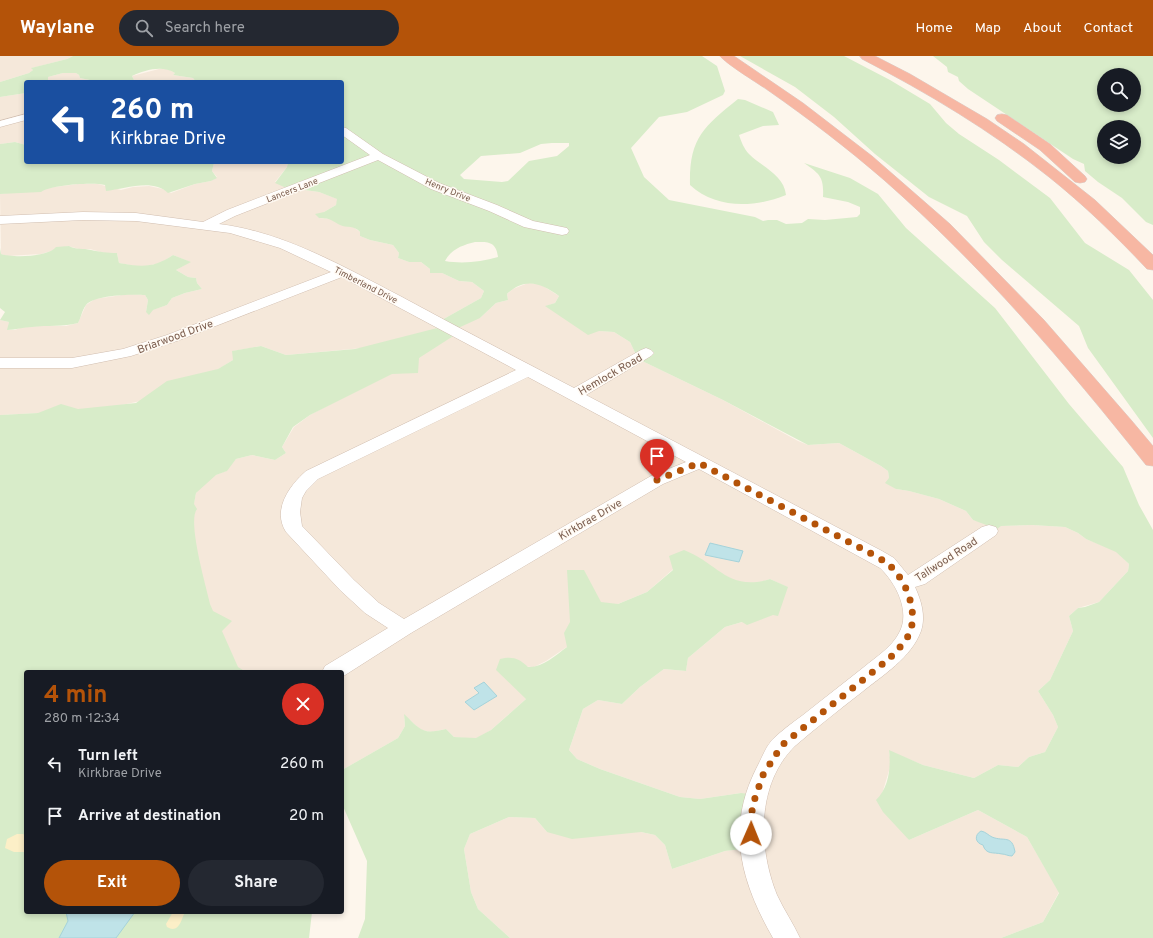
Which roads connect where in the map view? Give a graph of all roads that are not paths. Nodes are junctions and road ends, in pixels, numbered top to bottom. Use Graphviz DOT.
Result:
graph roads {
  1 [pos="726,56"];
  2 [pos="866,56"];
  3 [pos="891,56"];
  4 [pos="930,76"];
  5 [pos="983,106"];
  6 [pos="24,118"];
  7 [pos="0,124"];
  8 [pos="344,131"];
  9 [pos="379,156"];
  10 [pos="0,220"];
  11 [pos="206,225"];
  12 [pos="562,231"];
  13 [pos="1153,252"];
  14 [pos="1153,265"];
  15 [pos="343,272"];
  16 [pos="646,353"];
  17 [pos="0,363"];
  18 [pos="527,371"];
  19 [pos="574,395"];
  20 [pos="1153,460"];
  21 [pos="699,463"];
  22 [pos="988,531"];
  23 [pos="903,583"];
  24 [pos="404,628"];
  25 [pos="336,670"];
  26 [pos="787,938"];
  1 -- 20 [label="highway"];
  2 -- 14 [label="highway"];
  3 -- 4 [label="highway"];
  5 -- 13 [label="highway"];
  6 -- 7 [label="street"];
  8 -- 9 [label="street, Henry Drive"];
  9 -- 11 [label="street, Lancers Lane"];
  9 -- 12 [label="street, Henry Drive"];
  10 -- 11 [label="street, Timberland Drive"];
  11 -- 15 [label="street, Timberland Drive"];
  15 -- 17 [label="street, Briarwood Drive"];
  15 -- 18 [label="street, Timberland Drive"];
  16 -- 19 [label="street, Hemlock Road"];
  18 -- 19 [label="street, Timberland Drive"];
  18 -- 24 [label="street"];
  19 -- 21 [label="street, Timberland Drive"];
  21 -- 23 [label="street"];
  21 -- 24 [label="street, Kirkbrae Drive"];
  22 -- 23 [label="street, Tallwood Road"];
  23 -- 26 [label="street"];
  24 -- 25 [label="street, Kirkbrae Drive"];
}
